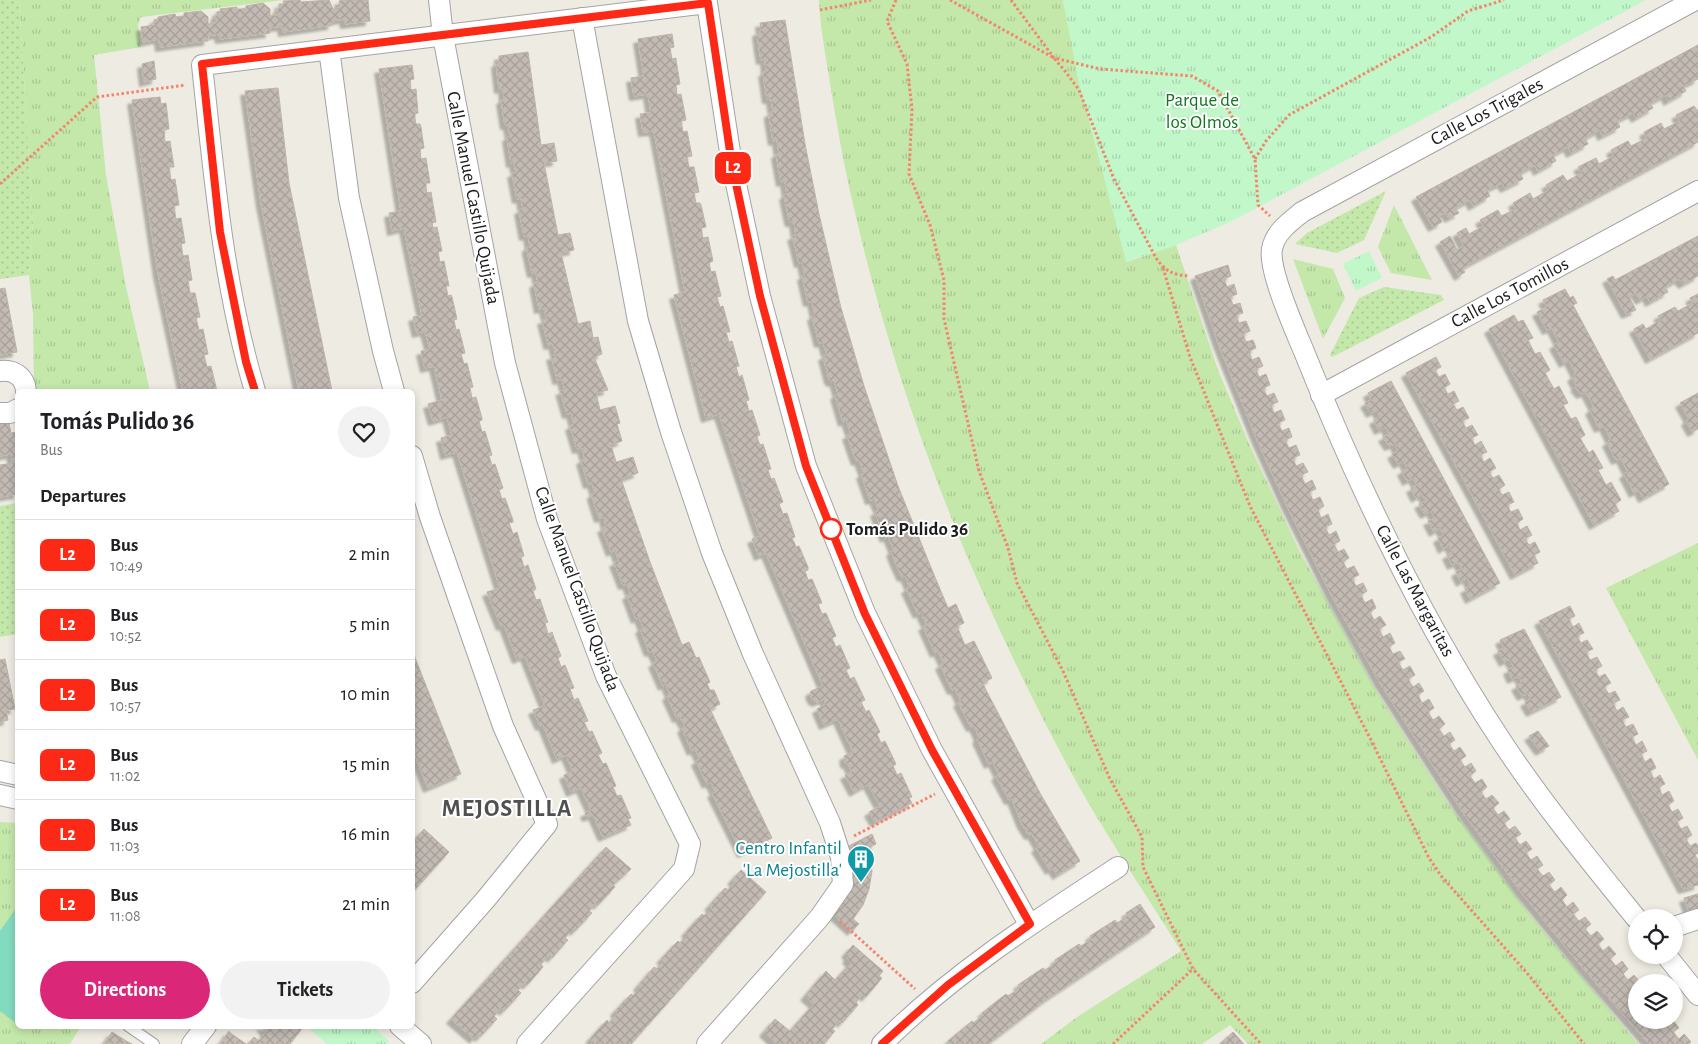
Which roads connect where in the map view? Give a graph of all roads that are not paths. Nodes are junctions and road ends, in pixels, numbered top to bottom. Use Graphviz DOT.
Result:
graph roads {
  1 [pos="439,0"];
  2 [pos="1695,0"];
  3 [pos="582,18"];
  4 [pos="442,36"];
  5 [pos="329,49"];
  6 [pos="1698,191"];
  7 [pos="1282,228"];
  8 [pos="0,371"];
  9 [pos="26,389"];
  10 [pos="254,389"];
  11 [pos="393,389"];
  12 [pos="1321,395"];
  13 [pos="15,410"];
  14 [pos="0,413"];
  15 [pos="415,466"];
  16 [pos="0,771"];
  17 [pos="15,774"];
  18 [pos="0,795"];
  19 [pos="15,798"];
  20 [pos="1118,867"];
  21 [pos="1629,909"];
  22 [pos="1698,919"];
  23 [pos="1030,924"];
  24 [pos="1683,924"];
  25 [pos="1673,964"];
  26 [pos="415,980"];
  27 [pos="1698,995"];
  28 [pos="132,1029"];
  29 [pos="204,1029"];
  30 [pos="154,1044"];
  31 [pos="192,1044"];
  32 [pos="527,1044"];
  33 [pos="707,1044"];
  34 [pos="882,1044"];
  1 -- 4 [label="street, Calle Manuel Castillo Quijada"];
  2 -- 7 [label="street, Calle Los Trigales"];
  3 -- 4 [label="street"];
  3 -- 23 [label="street"];
  3 -- 33 [label="street"];
  4 -- 5 [label="street"];
  4 -- 32 [label="street, Calle Manuel Castillo Quijada"];
  5 -- 10 [label="street"];
  5 -- 11 [label="street"];
  6 -- 12 [label="street, Calle Los Tomillos"];
  7 -- 12 [label="street, Calle Las Margaritas"];
  8 -- 9 [label="street"];
  12 -- 21 [label="street, Calle Las Margaritas"];
  13 -- 14 [label="street"];
  15 -- 26 [label="street"];
  16 -- 17 [label="street"];
  18 -- 19 [label="street"];
  20 -- 23 [label="street"];
  22 -- 24 [label="street"];
  23 -- 34 [label="street"];
  25 -- 27 [label="street"];
  28 -- 30 [label="lane"];
  29 -- 31 [label="street"];
}
